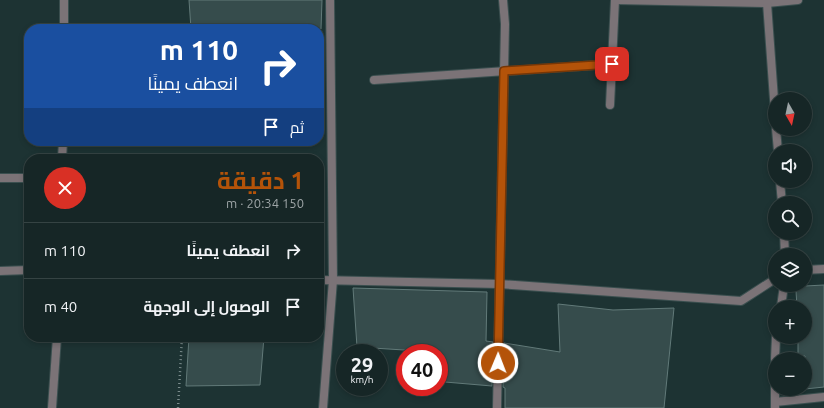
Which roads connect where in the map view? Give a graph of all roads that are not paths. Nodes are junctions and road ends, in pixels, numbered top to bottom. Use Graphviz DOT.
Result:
graph roads {
  1 [pos="64,0"];
  2 [pos="330,0"];
  3 [pos="503,0"];
  4 [pos="615,0"];
  5 [pos="798,0"];
  6 [pos="767,3"];
  7 [pos="64,24"];
  8 [pos="612,64"];
  9 [pos="504,71"];
  10 [pos="374,80"];
  11 [pos="773,92"];
  12 [pos="610,105"];
  13 [pos="0,178"];
  14 [pos="24,178"];
  15 [pos="824,269"];
  16 [pos="24,270"];
  17 [pos="812,270"];
  18 [pos="0,271"];
  19 [pos="324,280"];
  20 [pos="333,280"];
  21 [pos="499,284"];
  22 [pos="768,284"];
  23 [pos="57,342"];
  24 [pos="824,397"];
  25 [pos="775,405"];
  26 [pos="52,408"];
  27 [pos="323,408"];
  28 [pos="497,408"];
  1 -- 7 [label="street"];
  2 -- 20 [label="street"];
  3 -- 9 [label="street"];
  4 -- 6 [label="street"];
  4 -- 8 [label="street"];
  5 -- 6 [label="street"];
  6 -- 11 [label="street"];
  8 -- 9 [label="street"];
  8 -- 12 [label="street"];
  9 -- 10 [label="street"];
  9 -- 21 [label="street"];
  13 -- 14 [label="street"];
  15 -- 17 [label="street"];
  16 -- 18 [label="street"];
  19 -- 20 [label="street"];
  20 -- 21 [label="street"];
  20 -- 27 [label="street"];
  21 -- 22 [label="street"];
  21 -- 28 [label="street"];
  23 -- 26 [label="street"];
  24 -- 25 [label="street"];
}
